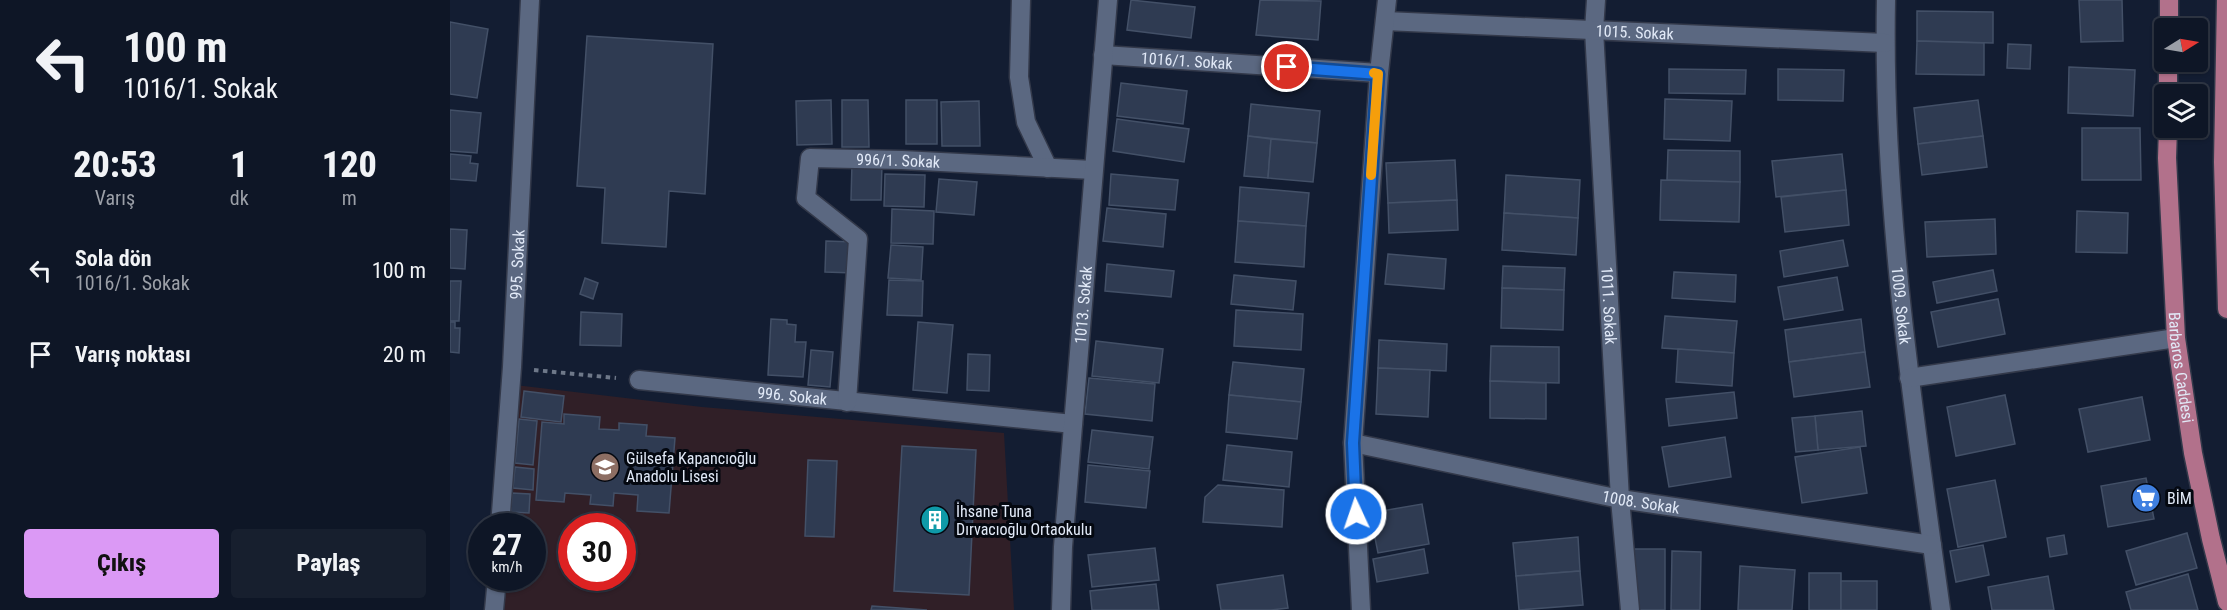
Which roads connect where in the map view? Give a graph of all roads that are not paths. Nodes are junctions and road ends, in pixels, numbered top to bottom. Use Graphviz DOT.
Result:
graph roads {
  1 [pos="530,0"];
  2 [pos="1021,0"];
  3 [pos="1108,0"];
  4 [pos="1387,0"];
  5 [pos="1596,0"];
  6 [pos="1886,0"];
  7 [pos="2169,0"];
  8 [pos="2226,0"];
  9 [pos="2169,18"];
  10 [pos="1385,21"];
  11 [pos="1594,30"];
  12 [pos="1885,43"];
  13 [pos="1102,55"];
  14 [pos="1378,74"];
  15 [pos="2168,138"];
  16 [pos="2225,162"];
  17 [pos="1048,168"];
  18 [pos="1093,170"];
  19 [pos="2227,309"];
  20 [pos="2176,338"];
  21 [pos="1909,378"];
  22 [pos="639,380"];
  23 [pos="848,402"];
  24 [pos="1073,424"];
  25 [pos="1353,443"];
  26 [pos="1620,499"];
  27 [pos="501,513"];
  28 [pos="1932,544"];
  29 [pos="495,591"];
  30 [pos="2227,602"];
  31 [pos="494,610"];
  32 [pos="1061,610"];
  33 [pos="1361,610"];
  34 [pos="1630,610"];
  35 [pos="1941,610"];
  1 -- 27 [label="street, 995. Sokak"];
  2 -- 17 [label="street"];
  3 -- 13 [label="street, 1013. Sokak"];
  4 -- 10 [label="street"];
  5 -- 11 [label="street, 1011. Sokak"];
  6 -- 12 [label="street, 1009. Sokak"];
  7 -- 9 [label="main road"];
  8 -- 16 [label="main road"];
  10 -- 11 [label="street, 1015. Sokak"];
  10 -- 14 [label="street"];
  11 -- 12 [label="street, 1015. Sokak"];
  11 -- 26 [label="street, 1011. Sokak"];
  12 -- 21 [label="street, 1009. Sokak"];
  13 -- 14 [label="street, 1016/1. Sokak"];
  13 -- 18 [label="street, 1013. Sokak"];
  14 -- 25 [label="street"];
  15 -- 20 [label="main road, Barbaros Caddesi"];
  16 -- 19 [label="main road"];
  17 -- 18 [label="street, 996/1. Sokak"];
  17 -- 23 [label="street, 996/1. Sokak"];
  18 -- 24 [label="street, 1013. Sokak"];
  20 -- 21 [label="street"];
  20 -- 30 [label="main road, Barbaros Caddesi"];
  21 -- 28 [label="street, 1009. Sokak"];
  22 -- 23 [label="street, 996. Sokak"];
  23 -- 24 [label="street, 996. Sokak"];
  24 -- 32 [label="street, 1013. Sokak"];
  25 -- 26 [label="street, 1008. Sokak"];
  25 -- 33 [label="street"];
  26 -- 28 [label="street, 1008. Sokak"];
  26 -- 34 [label="street, 1011. Sokak"];
  28 -- 35 [label="street, 1009. Sokak"];
  29 -- 31 [label="street"];
}
